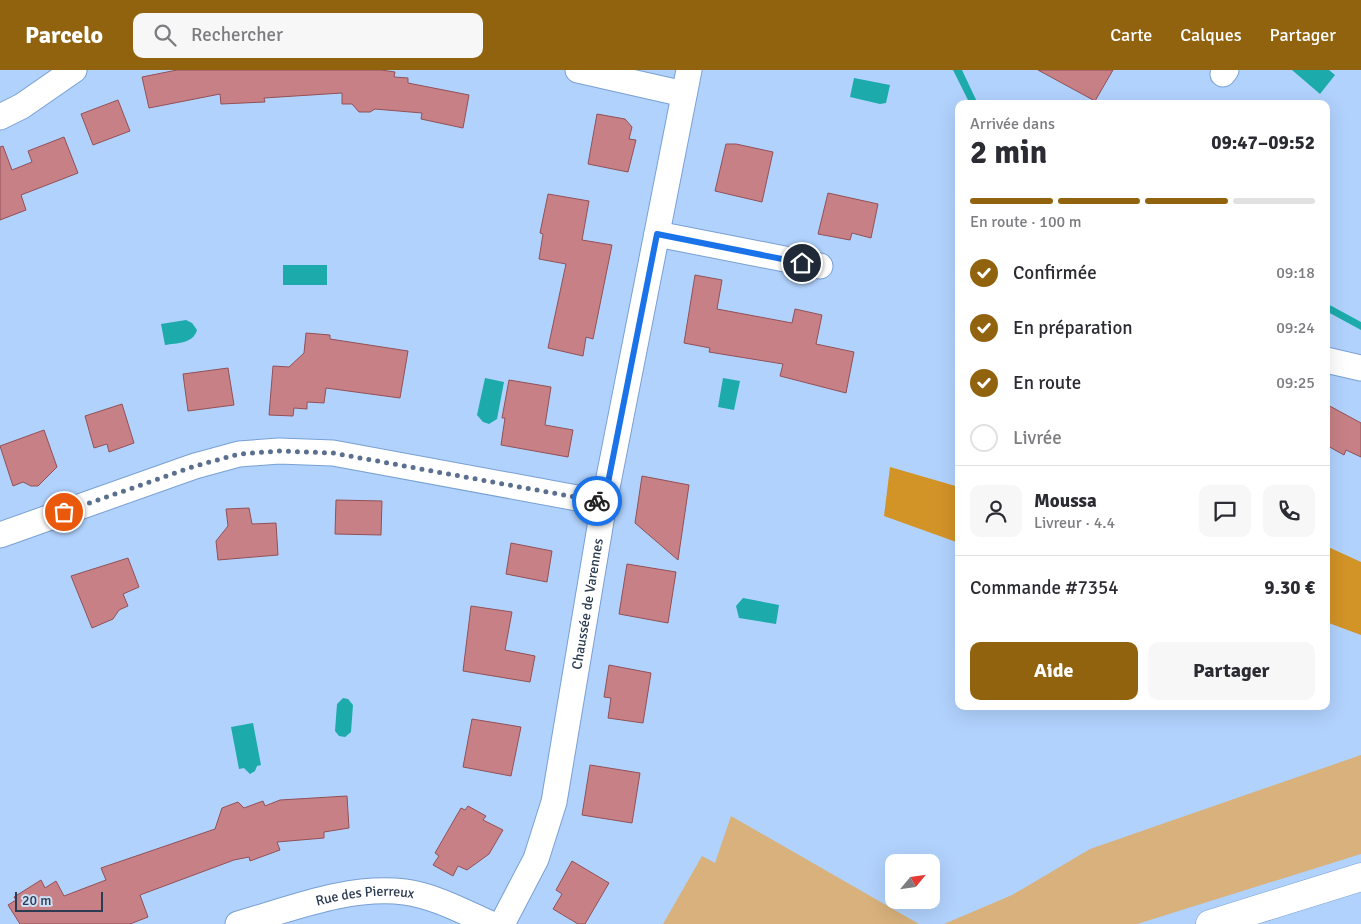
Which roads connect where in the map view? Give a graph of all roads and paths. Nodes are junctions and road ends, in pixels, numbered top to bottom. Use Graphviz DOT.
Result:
graph roads {
  1 [pos="74,70"];
  2 [pos="578,70"];
  3 [pos="689,70"];
  4 [pos="684,94"];
  5 [pos="0,117"];
  6 [pos="657,234"];
  7 [pos="820,266"];
  8 [pos="1330,361"];
  9 [pos="1361,368"];
  10 [pos="604,503"];
  11 [pos="0,534"];
  12 [pos="1361,877"];
  13 [pos="238,924"];
  14 [pos="491,924"];
  15 [pos="502,924"];
  16 [pos="1210,924"];
  1 -- 5 [label="street"];
  2 -- 4 [label="street"];
  3 -- 4 [label="street, Chaussée de Varennes"];
  4 -- 6 [label="street, Chaussée de Varennes"];
  6 -- 7 [label="street"];
  6 -- 10 [label="street, Chaussée de Varennes"];
  8 -- 9 [label="street"];
  10 -- 11 [label="street"];
  10 -- 15 [label="street, Chaussée de Varennes"];
  12 -- 16 [label="street"];
  13 -- 14 [label="street, Rue des Pierreux"];
}
